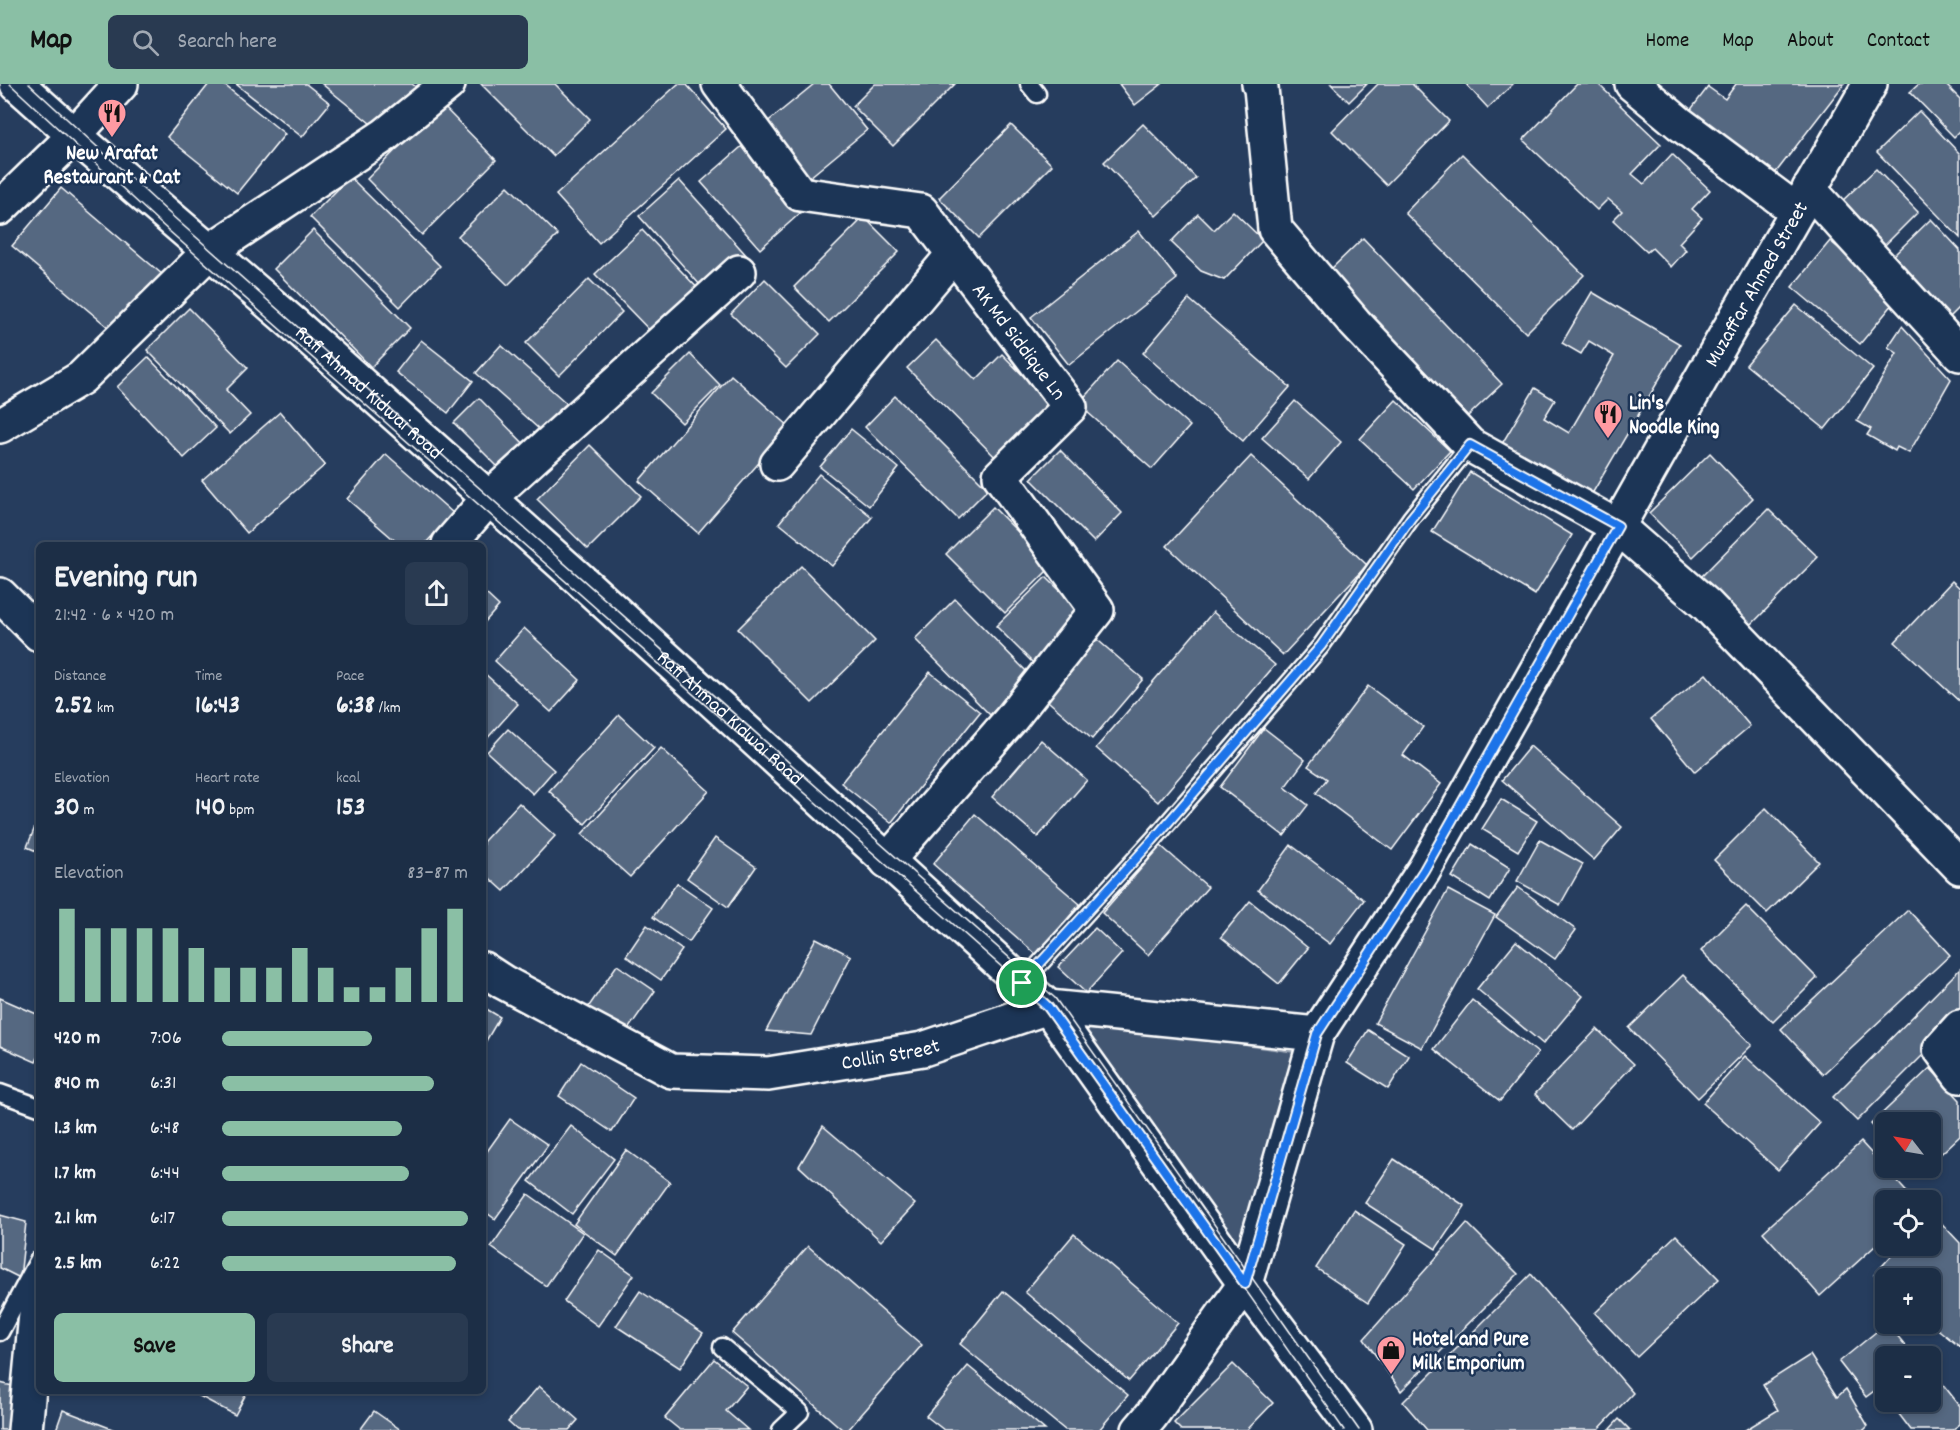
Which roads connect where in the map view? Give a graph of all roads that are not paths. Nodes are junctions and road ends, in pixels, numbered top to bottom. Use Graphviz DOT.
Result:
graph roads {
  1 [pos="17,84"];
  2 [pos="121,84"];
  3 [pos="448,84"];
  4 [pos="719,84"];
  5 [pos="1258,84"];
  6 [pos="1632,84"];
  7 [pos="1870,84"];
  8 [pos="74,135"];
  9 [pos="1803,200"];
  10 [pos="0,208"];
  11 [pos="211,250"];
  12 [pos="953,255"];
  13 [pos="739,272"];
  14 [pos="1960,354"];
  15 [pos="0,426"];
  16 [pos="1470,445"];
  17 [pos="777,464"];
  18 [pos="489,498"];
  19 [pos="1618,526"];
  20 [pos="451,542"];
  21 [pos="0,595"];
  22 [pos="36,631"];
  23 [pos="887,861"];
  24 [pos="1960,867"];
  25 [pos="486,971"];
  26 [pos="1022,983"];
  27 [pos="1048,1007"];
  28 [pos="1960,1027"];
  29 [pos="1317,1034"];
  30 [pos="1960,1076"];
  31 [pos="0,1093"];
  32 [pos="36,1106"];
  33 [pos="36,1265"];
  34 [pos="1245,1284"];
  35 [pos="36,1314"];
  36 [pos="0,1332"];
  37 [pos="722,1347"];
  38 [pos="25,1430"];
  39 [pos="781,1430"];
  40 [pos="1138,1430"];
  41 [pos="1355,1430"];
  1 -- 8 [label="street, Rafi Ahmad Kidwai Road"];
  2 -- 8 [label="street"];
  3 -- 11 [label="street"];
  4 -- 12 [label="street, AK Md Siddique Ln"];
  5 -- 16 [label="street"];
  6 -- 9 [label="street"];
  7 -- 9 [label="street, Muzaffar Ahmed Street"];
  8 -- 10 [label="street"];
  8 -- 11 [label="street, Rafi Ahmad Kidwai Road"];
  9 -- 14 [label="street"];
  9 -- 19 [label="street, Muzaffar Ahmed Street"];
  11 -- 15 [label="street"];
  11 -- 18 [label="street, Rafi Ahmad Kidwai Road"];
  12 -- 17 [label="street"];
  12 -- 23 [label="street, AK Md Siddique Ln"];
  13 -- 18 [label="street"];
  16 -- 19 [label="street"];
  16 -- 26 [label="lane"];
  18 -- 20 [label="street"];
  18 -- 23 [label="street, Rafi Ahmad Kidwai Road"];
  19 -- 24 [label="street"];
  19 -- 29 [label="street, Muzaffar Ahmed Street"];
  21 -- 22 [label="street"];
  23 -- 26 [label="street, Rafi Ahmad Kidwai Road"];
  25 -- 27 [label="street, Collin Street"];
  26 -- 27 [label="street, Rafi Ahmad Kidwai Road"];
  27 -- 29 [label="street, Collin Street"];
  27 -- 34 [label="street, Rafi Ahmad Kidwai Road"];
  28 -- 30 [label="street"];
  29 -- 34 [label="street, Muzaffar Ahmed Street"];
  31 -- 32 [label="lane"];
  33 -- 36 [label="lane"];
  34 -- 40 [label="street, Muzaffar Ahmed Street"];
  34 -- 41 [label="street, Rafi Ahmad Kidwai Road"];
  35 -- 38 [label="street"];
  37 -- 39 [label="lane"];
}
